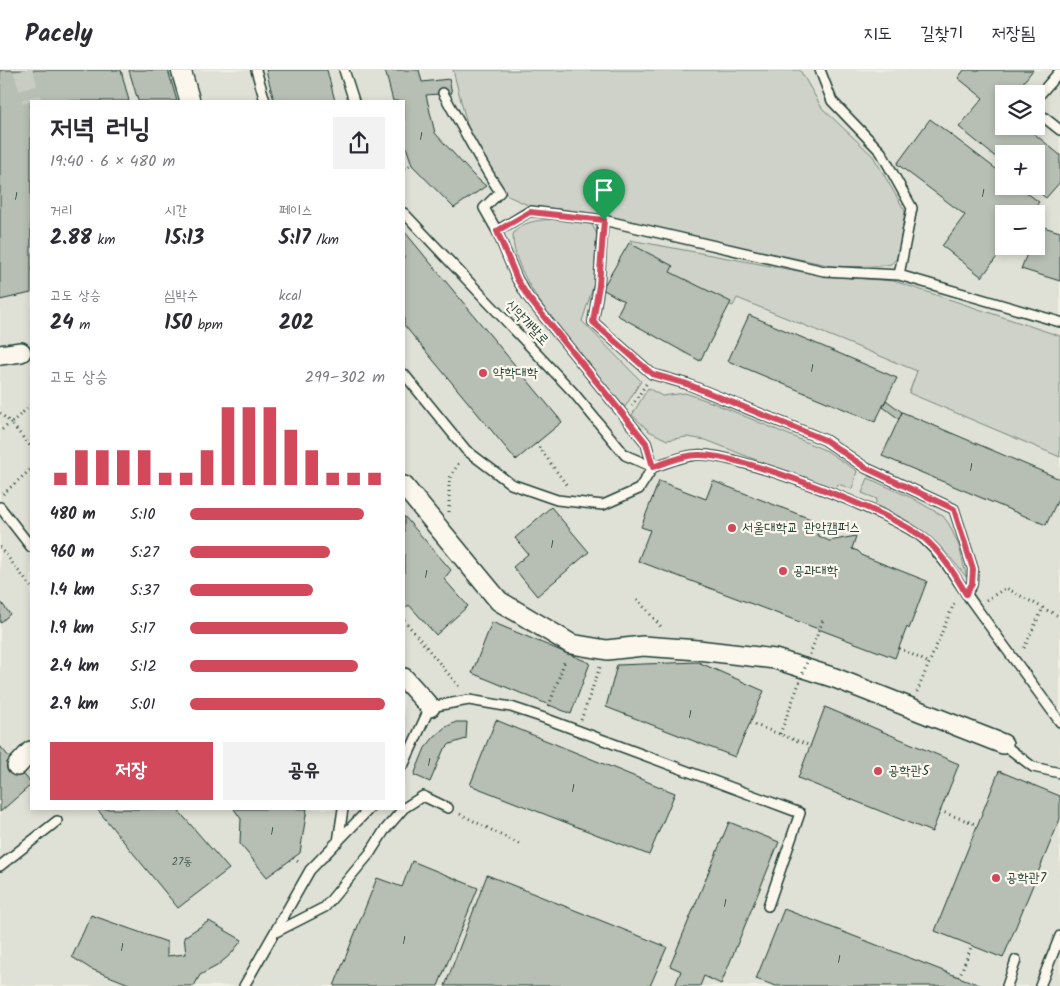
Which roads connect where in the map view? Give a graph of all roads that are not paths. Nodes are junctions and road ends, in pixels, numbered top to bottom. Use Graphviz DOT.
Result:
graph roads {
  1 [pos="181,70"];
  2 [pos="256,70"];
  3 [pos="344,70"];
  4 [pos="820,70"];
  5 [pos="1060,70"];
  6 [pos="1045,88"];
  7 [pos="443,94"];
  8 [pos="190,100"];
  9 [pos="264,100"];
  10 [pos="354,100"];
  11 [pos="1045,118"];
  12 [pos="1060,130"];
  13 [pos="405,214"];
  14 [pos="604,220"];
  15 [pos="497,231"];
  16 [pos="899,275"];
  17 [pos="1060,322"];
  18 [pos="21,352"];
  19 [pos="0,355"];
  20 [pos="405,375"];
  21 [pos="653,467"];
  22 [pos="405,487"];
  23 [pos="0,507"];
  24 [pos="30,546"];
  25 [pos="966,594"];
  26 [pos="405,679"];
  27 [pos="430,707"];
  28 [pos="1060,722"];
  29 [pos="1004,744"];
  30 [pos="30,752"];
  31 [pos="405,762"];
  32 [pos="17,766"];
  33 [pos="1060,773"];
  34 [pos="405,807"];
  35 [pos="448,808"];
  36 [pos="343,810"];
  37 [pos="367,810"];
  38 [pos="401,810"];
  39 [pos="57,821"];
  40 [pos="338,842"];
  41 [pos="1,863"];
  42 [pos="768,906"];
  43 [pos="276,932"];
  44 [pos="1060,936"];
  45 [pos="1016,960"];
  46 [pos="244,986"];
  47 [pos="1007,986"];
  48 [pos="1040,986"];
  1 -- 8 [label="street"];
  2 -- 9 [label="lane"];
  3 -- 10 [label="lane"];
  4 -- 16 [label="lane"];
  5 -- 6 [label="lane"];
  7 -- 15 [label="lane"];
  11 -- 12 [label="lane"];
  13 -- 21 [label="lane, 신약개발로"];
  14 -- 15 [label="lane"];
  14 -- 16 [label="lane"];
  14 -- 25 [label="lane"];
  15 -- 21 [label="lane"];
  16 -- 17 [label="lane"];
  18 -- 19 [label="street"];
  20 -- 21 [label="lane"];
  21 -- 25 [label="lane"];
  22 -- 29 [label="street"];
  23 -- 24 [label="lane"];
  25 -- 28 [label="lane"];
  26 -- 27 [label="street"];
  27 -- 31 [label="lane"];
  27 -- 42 [label="lane"];
  29 -- 33 [label="lane"];
  30 -- 32 [label="street"];
  34 -- 35 [label="lane"];
  36 -- 40 [label="lane"];
  37 -- 40 [label="lane"];
  38 -- 43 [label="lane"];
  39 -- 41 [label="lane"];
  40 -- 43 [label="lane"];
  43 -- 46 [label="lane"];
  44 -- 48 [label="lane"];
  45 -- 47 [label="lane"];
}
